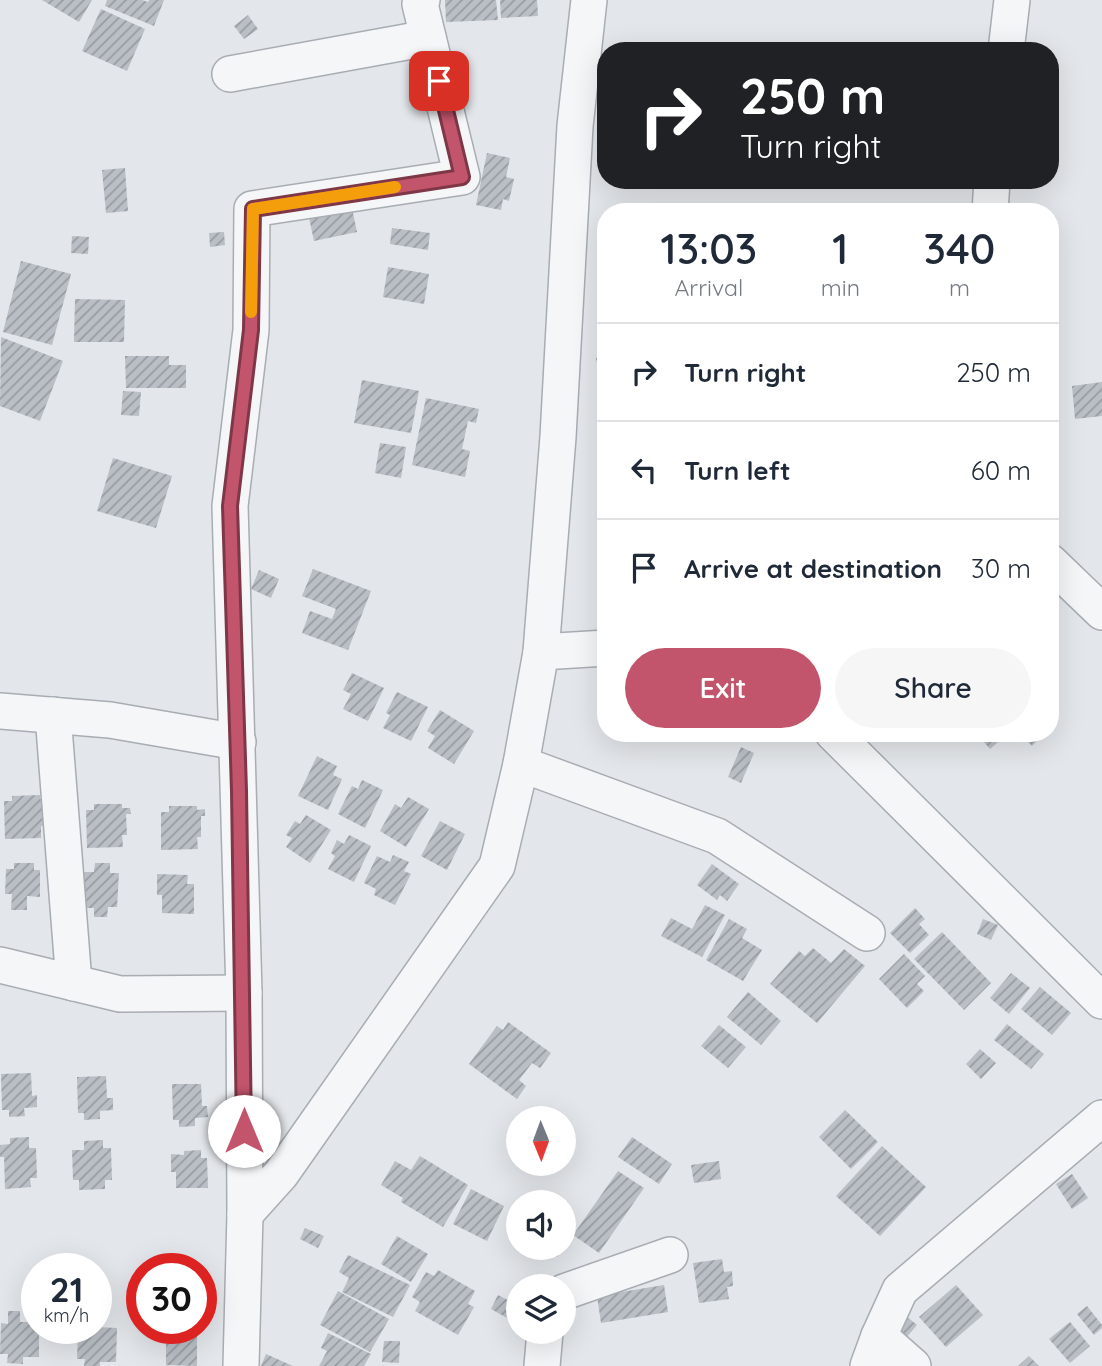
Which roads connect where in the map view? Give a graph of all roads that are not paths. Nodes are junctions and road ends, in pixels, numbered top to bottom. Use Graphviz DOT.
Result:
graph roads {
  1 [pos="422,0"];
  2 [pos="589,0"];
  3 [pos="1012,0"];
  4 [pos="428,38"];
  5 [pos="1007,42"];
  6 [pos="230,74"];
  7 [pos="1059,571"];
  8 [pos="1102,612"];
  9 [pos="597,649"];
  10 [pos="541,652"];
  11 [pos="0,710"];
  12 [pos="53,715"];
  13 [pos="238,742"];
  14 [pos="842,742"];
  15 [pos="521,764"];
  16 [pos="866,933"];
  17 [pos="0,965"];
  18 [pos="74,983"];
  19 [pos="244,993"];
  20 [pos="1102,1001"];
  21 [pos="1102,1118"];
  22 [pos="245,1214"];
  23 [pos="670,1255"];
  24 [pos="576,1288"];
  25 [pos="544,1344"];
  26 [pos="874,1351"];
  27 [pos="241,1366"];
  28 [pos="542,1366"];
  29 [pos="913,1366"];
  1 -- 4 [label="street"];
  2 -- 10 [label="street"];
  3 -- 5 [label="street"];
  4 -- 6 [label="street"];
  4 -- 13 [label="street"];
  7 -- 8 [label="street"];
  9 -- 10 [label="street"];
  10 -- 15 [label="street"];
  11 -- 12 [label="street"];
  12 -- 13 [label="street"];
  12 -- 18 [label="street"];
  13 -- 19 [label="street"];
  14 -- 20 [label="street"];
  15 -- 16 [label="street"];
  15 -- 22 [label="street"];
  17 -- 18 [label="street"];
  18 -- 19 [label="street"];
  19 -- 22 [label="street"];
  21 -- 26 [label="street"];
  22 -- 27 [label="street"];
  23 -- 24 [label="street"];
  25 -- 28 [label="street"];
  26 -- 29 [label="street"];
}
